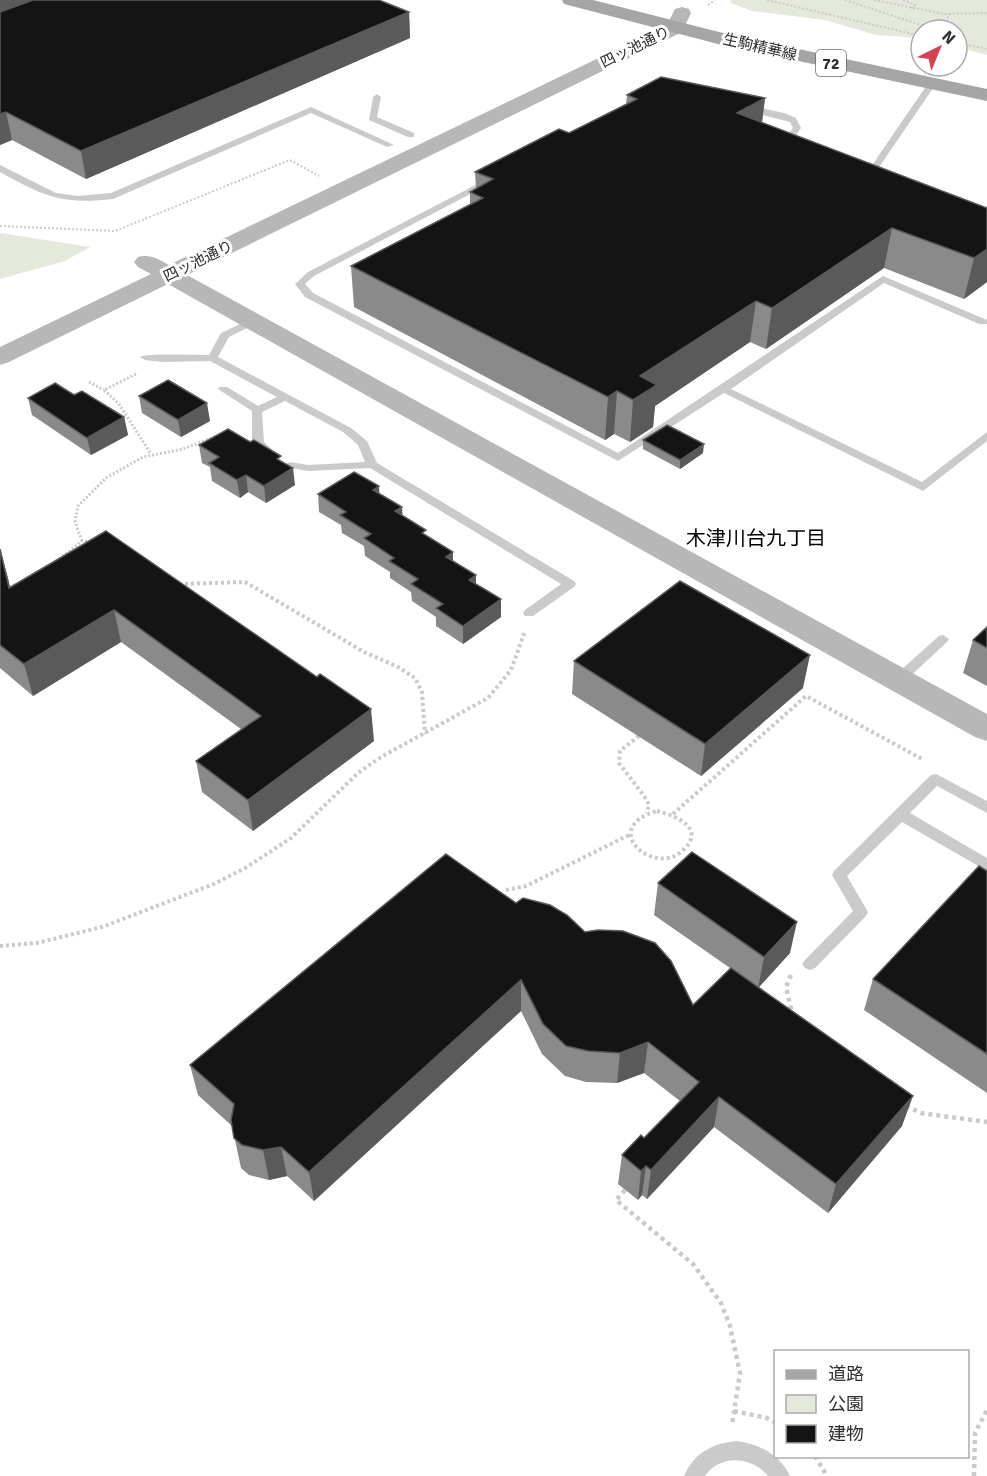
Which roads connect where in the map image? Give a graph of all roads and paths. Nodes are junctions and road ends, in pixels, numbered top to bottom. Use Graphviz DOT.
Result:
graph roads {
  1 [pos="571,0"];
  2 [pos="631,0"];
  3 [pos="715,0"];
  4 [pos="767,0"];
  5 [pos="845,0"];
  6 [pos="874,0"];
  7 [pos="903,0"];
  8 [pos="708,5"];
  9 [pos="910,9"];
  10 [pos="949,14"];
  11 [pos="987,14"];
  12 [pos="948,18"];
  13 [pos="679,20"];
  14 [pos="649,21"];
  15 [pos="909,21"];
  16 [pos="909,33"];
  17 [pos="969,46"];
  18 [pos="987,49"];
  19 [pos="987,79"];
  20 [pos="932,84"];
  21 [pos="987,95"];
  22 [pos="377,97"];
  23 [pos="737,105"];
  24 [pos="411,135"];
  25 [pos="390,146"];
  26 [pos="791,154"];
  27 [pos="0,168"];
  28 [pos="870,173"];
  29 [pos="498,177"];
  30 [pos="322,178"];
  31 [pos="239,217"];
  32 [pos="0,226"];
  33 [pos="152,265"];
  34 [pos="253,321"];
  35 [pos="986,321"];
  36 [pos="0,357"];
  37 [pos="149,358"];
  38 [pos="212,358"];
  39 [pos="89,382"];
  40 [pos="223,389"];
  41 [pos="723,389"];
  42 [pos="104,390"];
  43 [pos="286,397"];
  44 [pos="257,410"];
  45 [pos="256,423"];
  46 [pos="987,435"];
  47 [pos="270,453"];
  48 [pos="151,454"];
  49 [pos="290,465"];
  50 [pos="372,465"];
  51 [pos="82,541"];
  52 [pos="99,542"];
  53 [pos="49,569"];
  54 [pos="173,584"];
  55 [pos="529,613"];
  56 [pos="943,639"];
  57 [pos="898,680"];
  58 [pos="987,729"];
  59 [pos="425,734"];
  60 [pos="639,736"];
  61 [pos="936,778"];
  62 [pos="987,808"];
  63 [pos="645,813"];
  64 [pos="672,814"];
  65 [pos="900,814"];
  66 [pos="629,835"];
  67 [pos="987,865"];
  68 [pos="506,890"];
  69 [pos="0,946"];
  70 [pos="810,964"];
  71 [pos="796,1019"];
  72 [pos="898,1103"];
  73 [pos="987,1122"];
  74 [pos="625,1190"];
  75 [pos="987,1410"];
  76 [pos="734,1411"];
  77 [pos="774,1422"];
  78 [pos="728,1450"];
  79 [pos="816,1458"];
  80 [pos="694,1476"];
  81 [pos="780,1476"];
  82 [pos="827,1476"];
  83 [pos="974,1476"];
  1 -- 14 [label="main road"];
  2 -- 13 [label="main road, 生駒精華線 / 72"];
  3 -- 8 [label="path"];
  4 -- 16 [label="path"];
  5 -- 15 [label="path"];
  6 -- 9 [label="path"];
  7 -- 9 [label="path"];
  9 -- 10 [label="path"];
  10 -- 11 [label="path"];
  10 -- 12 [label="path"];
  13 -- 14 [label="main road, 四ッ池通り"];
  13 -- 19 [label="main road, 生駒精華線 / 72"];
  13 -- 20 [label="main road, 生駒精華線 / 72"];
  13 -- 33 [label="main road, 四ッ池通り"];
  14 -- 24 [label="main road, 四ッ池通り"];
  17 -- 18 [label="path"];
  20 -- 21 [label="main road, 生駒精華線 / 72"];
  20 -- 28 [label="lane"];
  22 -- 24 [label="lane"];
  23 -- 26 [label="lane"];
  24 -- 25 [label="main road, 四ッ池通り"];
  25 -- 27 [label="lane"];
  25 -- 30 [label="main road, 四ッ池通り"];
  29 -- 41 [label="lane"];
  30 -- 31 [label="main road, 四ッ池通り"];
  30 -- 32 [label="path"];
  33 -- 34 [label="main road"];
  33 -- 36 [label="main road, 四ッ池通り"];
  34 -- 38 [label="lane"];
  34 -- 57 [label="main road"];
  35 -- 41 [label="lane"];
  37 -- 38 [label="lane"];
  37 -- 42 [label="path"];
  38 -- 43 [label="lane"];
  39 -- 42 [label="path"];
  40 -- 44 [label="lane"];
  41 -- 46 [label="lane"];
  42 -- 48 [label="path"];
  43 -- 44 [label="lane"];
  43 -- 50 [label="lane"];
  44 -- 45 [label="lane"];
  45 -- 47 [label="lane"];
  45 -- 48 [label="path"];
  48 -- 51 [label="path"];
  49 -- 50 [label="lane"];
  50 -- 55 [label="lane"];
  51 -- 52 [label="path"];
  51 -- 53 [label="path"];
  54 -- 59 [label="path"];
  55 -- 59 [label="path"];
  56 -- 57 [label="lane"];
  57 -- 58 [label="main road"];
  59 -- 69 [label="path"];
  60 -- 63 [label="path"];
  61 -- 62 [label="lane"];
  61 -- 64 [label="path"];
  61 -- 65 [label="lane"];
  63 -- 64 [label="path"];
  63 -- 66 [label="path"];
  64 -- 66 [label="path"];
  65 -- 67 [label="lane"];
  65 -- 70 [label="lane"];
  66 -- 68 [label="path"];
  70 -- 71 [label="path"];
  72 -- 73 [label="path"];
  74 -- 76 [label="path"];
  75 -- 83 [label="path"];
  76 -- 77 [label="path"];
  76 -- 78 [label="path"];
  78 -- 80 [label="lane"];
  78 -- 81 [label="lane"];
  79 -- 82 [label="path"];
}
